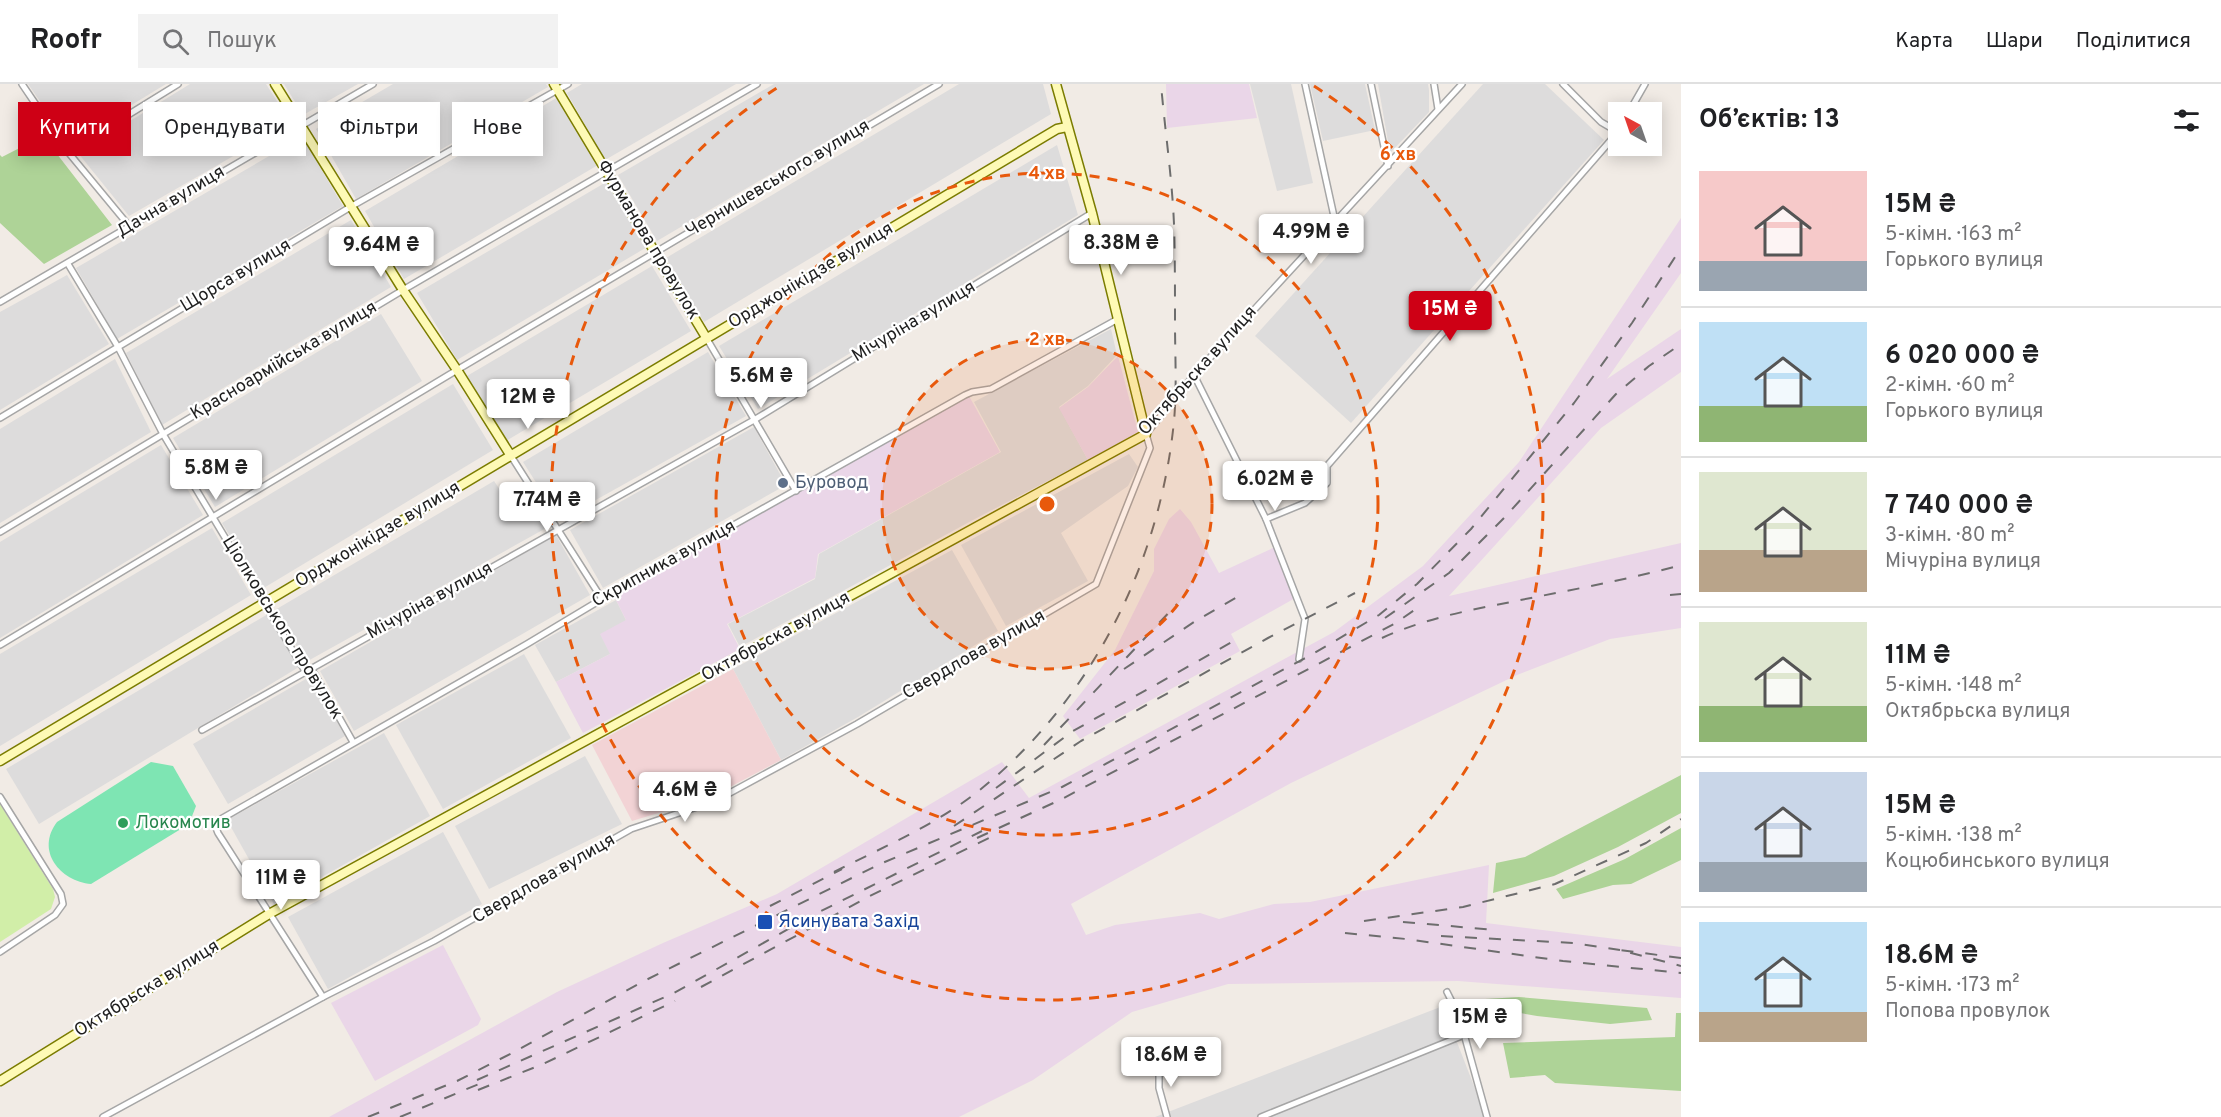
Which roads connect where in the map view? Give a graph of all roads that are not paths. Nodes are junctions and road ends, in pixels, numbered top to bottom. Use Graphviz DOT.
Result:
graph roads {
  1 [pos="21,84"];
  2 [pos="178,84"];
  3 [pos="275,84"];
  4 [pos="373,84"];
  5 [pos="568,84"];
  6 [pos="757,84"];
  7 [pos="939,84"];
  8 [pos="1056,84"];
  9 [pos="1305,84"];
  10 [pos="1371,84"];
  11 [pos="1434,84"];
  12 [pos="1462,84"];
  13 [pos="1563,84"];
  14 [pos="1645,84"];
  15 [pos="556,87"];
  16 [pos="33,102"];
  17 [pos="287,102"];
  18 [pos="1635,102"];
  19 [pos="1438,110"];
  20 [pos="131,113"];
  21 [pos="306,124"];
  22 [pos="1608,126"];
  23 [pos="1067,127"];
  24 [pos="306,132"];
  25 [pos="1608,143"];
  26 [pos="71,156"];
  27 [pos="251,156"];
  28 [pos="1388,166"];
  29 [pos="607,171"];
  30 [pos="352,206"];
  31 [pos="1092,213"];
  32 [pos="1335,221"];
  33 [pos="130,227"];
  34 [pos="655,252"];
  35 [pos="68,264"];
  36 [pos="403,290"];
  37 [pos="0,302"];
  38 [pos="1119,319"];
  39 [pos="706,339"];
  40 [pos="118,347"];
  41 [pos="457,370"];
  42 [pos="1194,375"];
  43 [pos="0,418"];
  44 [pos="754,420"];
  45 [pos="162,434"];
  46 [pos="1146,434"];
  47 [pos="511,456"];
  48 [pos="796,491"];
  49 [pos="212,518"];
  50 [pos="1266,519"];
  51 [pos="559,529"];
  52 [pos="0,532"];
  53 [pos="602,599"];
  54 [pos="264,603"];
  55 [pos="0,645"];
  56 [pos="1299,659"];
  57 [pos="305,671"];
  58 [pos="202,730"];
  59 [pos="353,742"];
  60 [pos="0,761"];
  61 [pos="0,796"];
  62 [pos="269,914"];
  63 [pos="0,952"];
  64 [pos="1447,993"];
  65 [pos="323,997"];
  66 [pos="1464,1035"];
  67 [pos="1159,1061"];
  68 [pos="0,1082"];
  69 [pos="103,1117"];
  70 [pos="1167,1117"];
  71 [pos="1261,1117"];
  72 [pos="1487,1117"];
  1 -- 16 [label="street"];
  2 -- 20 [label="street"];
  3 -- 17 [label="main road"];
  4 -- 21 [label="street, Дачна вулиця"];
  5 -- 15 [label="street, Щорса вулиця"];
  6 -- 29 [label="street, Красноармійська вулиця"];
  7 -- 34 [label="street, Чернишевського вулиця"];
  8 -- 23 [label="main road"];
  9 -- 32 [label="street"];
  10 -- 28 [label="street"];
  11 -- 19 [label="street"];
  12 -- 19 [label="street, Октябрьска вулиця"];
  13 -- 22 [label="street"];
  14 -- 18 [label="street"];
  15 -- 29 [label="main road, Фурманова провулок"];
  15 -- 30 [label="street, Щорса вулиця"];
  19 -- 28 [label="street, Октябрьска вулиця"];
  23 -- 31 [label="main road"];
  23 -- 39 [label="main road, Орджонікідзе вулиця"];
  24 -- 30 [label="main road"];
  25 -- 50 [label="street"];
  26 -- 33 [label="street"];
  27 -- 33 [label="street, Дачна вулиця"];
  28 -- 32 [label="street, Октябрьска вулиця"];
  29 -- 34 [label="main road, Фурманова провулок"];
  29 -- 36 [label="street, Красноармійська вулиця"];
  30 -- 36 [label="main road"];
  30 -- 40 [label="street, Щорса вулиця"];
  31 -- 38 [label="main road"];
  31 -- 44 [label="street, Мічуріна вулиця"];
  32 -- 42 [label="street, Октябрьска вулиця"];
  33 -- 35 [label="street, Дачна вулиця"];
  34 -- 39 [label="main road, Фурманова провулок"];
  34 -- 41 [label="street, Чернишевського вулиця"];
  35 -- 37 [label="street, Дачна вулиця"];
  35 -- 40 [label="street, Ціолковського провулок"];
  36 -- 41 [label="main road"];
  36 -- 45 [label="street, Красноармійська вулиця"];
  38 -- 46 [label="main road"];
  38 -- 48 [label="street, Скрипника вулиця"];
  39 -- 44 [label="street, Фурманова провулок"];
  39 -- 47 [label="main road, Орджонікідзе вулиця"];
  40 -- 43 [label="street, Щорса вулиця"];
  40 -- 45 [label="street, Ціолковського провулок"];
  41 -- 47 [label="main road"];
  41 -- 49 [label="street, Чернишевського вулиця"];
  42 -- 46 [label="street, Октябрьска вулиця"];
  42 -- 50 [label="street"];
  44 -- 48 [label="street, Фурманова провулок"];
  44 -- 51 [label="street, Мічуріна вулиця"];
  45 -- 49 [label="street, Ціолковського провулок"];
  45 -- 52 [label="street, Красноармійська вулиця"];
  46 -- 62 [label="main road, Октябрьска вулиця"];
  46 -- 65 [label="street, Свердлова вулиця"];
  47 -- 51 [label="street"];
  47 -- 54 [label="main road, Орджонікідзе вулиця"];
  48 -- 53 [label="street, Скрипника вулиця"];
  49 -- 54 [label="street, Ціолковського провулок"];
  49 -- 55 [label="street, Чернишевського вулиця"];
  50 -- 56 [label="street"];
  51 -- 53 [label="street"];
  51 -- 57 [label="street, Мічуріна вулиця"];
  53 -- 59 [label="street, Скрипника вулиця"];
  54 -- 57 [label="street, Ціолковського провулок"];
  54 -- 60 [label="main road, Орджонікідзе вулиця"];
  57 -- 58 [label="street, Мічуріна вулиця"];
  57 -- 59 [label="street, Ціолковського провулок"];
  59 -- 62 [label="street, Скрипника вулиця"];
  61 -- 63 [label="street"];
  62 -- 65 [label="street"];
  62 -- 68 [label="main road, Октябрьска вулиця"];
  64 -- 66 [label="street"];
  65 -- 69 [label="street, Свердлова вулиця"];
  66 -- 71 [label="street"];
  66 -- 72 [label="street"];
  67 -- 70 [label="street"];
}
